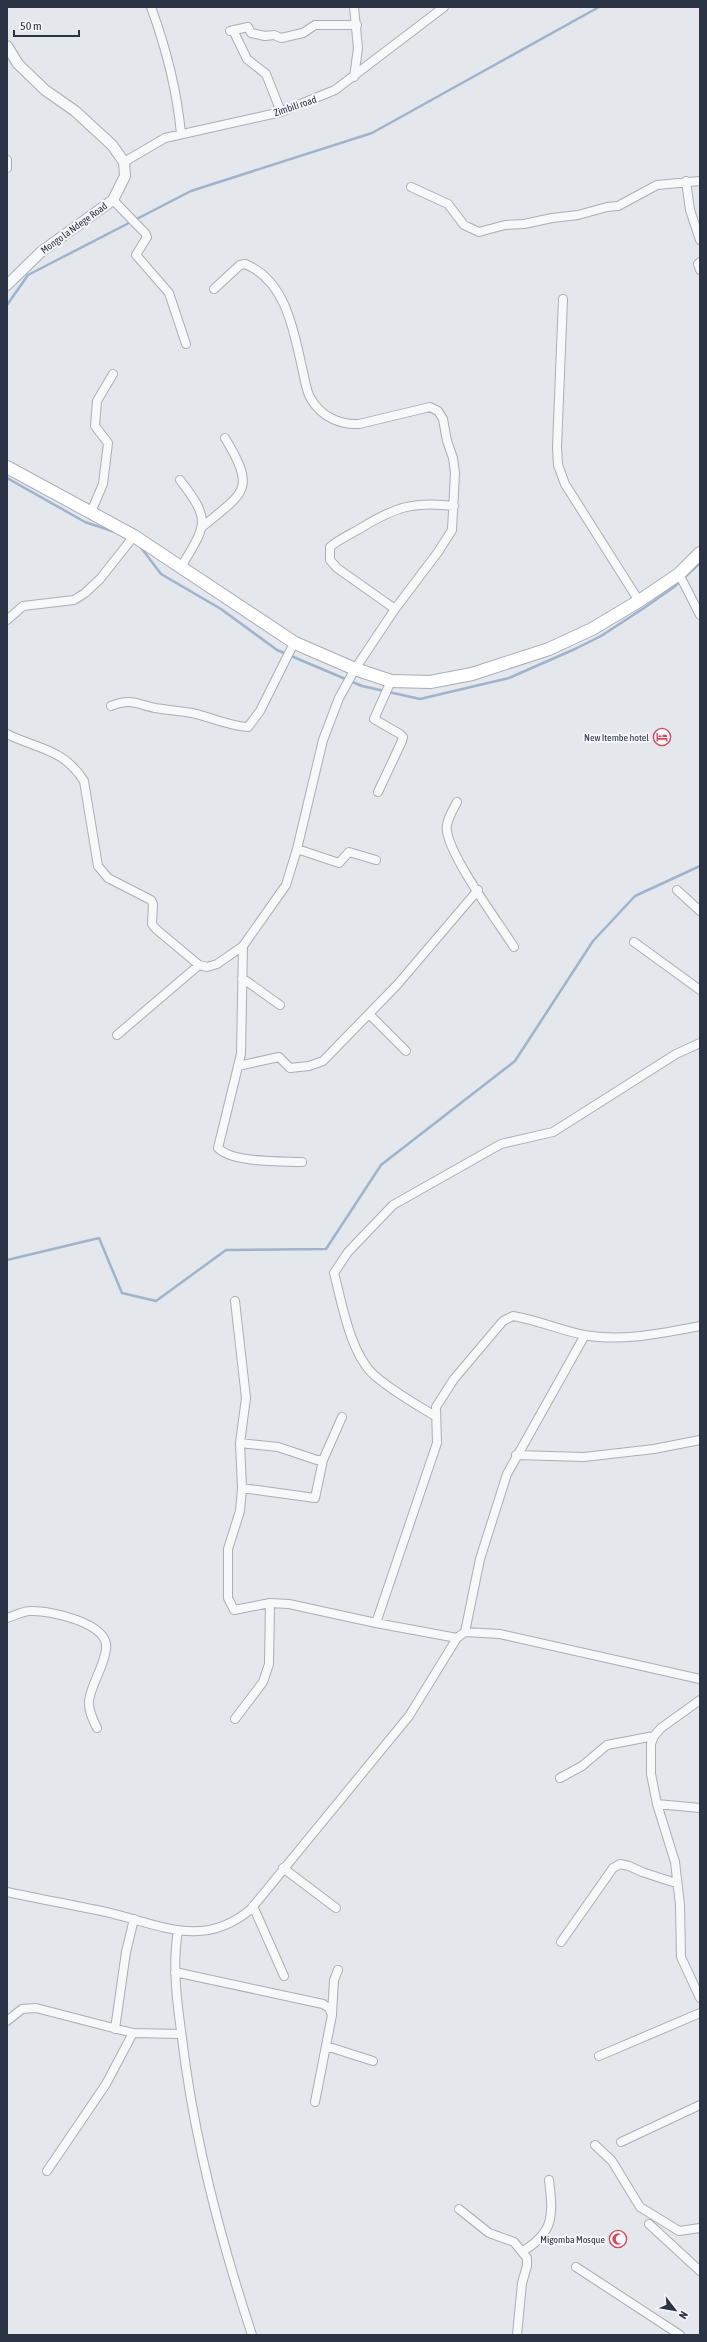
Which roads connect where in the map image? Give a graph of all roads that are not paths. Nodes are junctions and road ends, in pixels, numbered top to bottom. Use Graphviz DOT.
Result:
graph roads {
  1 [pos="151,7"];
  2 [pos="354,7"];
  3 [pos="444,7"];
  4 [pos="357,25"];
  5 [pos="7,47"];
  6 [pos="354,77"];
  7 [pos="281,112"];
  8 [pos="181,134"];
  9 [pos="7,160"];
  10 [pos="124,162"];
  11 [pos="7,168"];
  12 [pos="686,181"];
  13 [pos="700,181"];
  14 [pos="411,187"];
  15 [pos="113,200"];
  16 [pos="700,240"];
  17 [pos="700,262"];
  18 [pos="700,270"];
  19 [pos="7,285"];
  20 [pos="214,288"];
  21 [pos="563,299"];
  22 [pos="186,344"];
  23 [pos="113,374"];
  24 [pos="225,438"];
  25 [pos="7,467"];
  26 [pos="180,480"];
  27 [pos="454,506"];
  28 [pos="91,512"];
  29 [pos="202,527"];
  30 [pos="134,536"];
  31 [pos="700,552"];
  32 [pos="181,568"];
  33 [pos="679,574"];
  34 [pos="639,601"];
  35 [pos="395,608"];
  36 [pos="700,616"];
  37 [pos="7,620"];
  38 [pos="294,643"];
  39 [pos="355,669"];
  40 [pos="391,681"];
  41 [pos="112,706"];
  42 [pos="7,734"];
  43 [pos="378,792"];
  44 [pos="457,802"];
  45 [pos="297,848"];
  46 [pos="376,860"];
  47 [pos="478,890"];
  48 [pos="677,890"];
  49 [pos="700,911"];
  50 [pos="634,942"];
  51 [pos="243,946"];
  52 [pos="514,947"];
  53 [pos="199,965"];
  54 [pos="242,978"];
  55 [pos="700,990"];
  56 [pos="280,1005"];
  57 [pos="370,1015"];
  58 [pos="117,1035"];
  59 [pos="700,1043"];
  60 [pos="406,1051"];
  61 [pos="238,1066"];
  62 [pos="302,1162"];
  63 [pos="235,1300"];
  64 [pos="700,1326"];
  65 [pos="585,1335"];
  66 [pos="435,1416"];
  67 [pos="342,1417"];
  68 [pos="700,1440"];
  69 [pos="240,1442"];
  70 [pos="516,1455"];
  71 [pos="323,1460"];
  72 [pos="242,1488"];
  73 [pos="270,1603"];
  74 [pos="7,1618"];
  75 [pos="376,1623"];
  76 [pos="465,1632"];
  77 [pos="457,1638"];
  78 [pos="700,1679"];
  79 [pos="700,1700"];
  80 [pos="235,1719"];
  81 [pos="97,1728"];
  82 [pos="654,1736"];
  83 [pos="560,1778"];
  84 [pos="657,1804"];
  85 [pos="700,1808"];
  86 [pos="283,1868"];
  87 [pos="676,1883"];
  88 [pos="7,1892"];
  89 [pos="253,1906"];
  90 [pos="336,1908"];
  91 [pos="134,1919"];
  92 [pos="178,1930"];
  93 [pos="562,1942"];
  94 [pos="338,1970"];
  95 [pos="175,1972"];
  96 [pos="284,1976"];
  97 [pos="700,1998"];
  98 [pos="700,2013"];
  99 [pos="332,2015"];
  100 [pos="7,2021"];
  101 [pos="115,2029"];
  102 [pos="133,2033"];
  103 [pos="181,2034"];
  104 [pos="326,2046"];
  105 [pos="599,2056"];
  106 [pos="373,2061"];
  107 [pos="315,2102"];
  108 [pos="700,2106"];
  109 [pos="621,2142"];
  110 [pos="596,2145"];
  111 [pos="47,2170"];
  112 [pos="549,2180"];
  113 [pos="459,2208"];
  114 [pos="649,2224"];
  115 [pos="700,2228"];
  116 [pos="523,2251"];
  117 [pos="576,2267"];
  118 [pos="700,2271"];
  119 [pos="252,2335"];
  120 [pos="517,2335"];
  121 [pos="680,2335"];
  1 -- 8 [label="street"];
  2 -- 4 [label="street"];
  3 -- 6 [label="street, Zimbili road"];
  4 -- 6 [label="street"];
  4 -- 7 [label="street"];
  5 -- 10 [label="street"];
  6 -- 7 [label="street, Zimbili road"];
  7 -- 8 [label="street, Zimbili road"];
  8 -- 10 [label="street, Zimbili road"];
  9 -- 11 [label="street"];
  10 -- 15 [label="street, Mongo la Ndege Road"];
  12 -- 13 [label="street"];
  12 -- 14 [label="street"];
  12 -- 16 [label="street"];
  15 -- 19 [label="street, Mongo la Ndege Road"];
  15 -- 22 [label="street"];
  17 -- 18 [label="street"];
  20 -- 27 [label="street"];
  21 -- 34 [label="street"];
  23 -- 28 [label="street"];
  24 -- 29 [label="street"];
  25 -- 28 [label="main road"];
  26 -- 29 [label="street"];
  27 -- 35 [label="street"];
  27 -- 35 [label="street"];
  28 -- 30 [label="main road"];
  29 -- 32 [label="street"];
  30 -- 32 [label="main road"];
  30 -- 37 [label="street"];
  31 -- 33 [label="main road"];
  32 -- 38 [label="main road"];
  33 -- 34 [label="main road"];
  33 -- 36 [label="street"];
  34 -- 40 [label="main road"];
  35 -- 39 [label="street"];
  38 -- 39 [label="main road"];
  38 -- 41 [label="street"];
  39 -- 40 [label="main road"];
  39 -- 45 [label="street"];
  40 -- 43 [label="street"];
  42 -- 53 [label="street"];
  44 -- 47 [label="street"];
  45 -- 46 [label="street"];
  45 -- 51 [label="street"];
  47 -- 52 [label="street"];
  47 -- 57 [label="street"];
  48 -- 49 [label="street"];
  50 -- 55 [label="street"];
  51 -- 53 [label="street"];
  51 -- 54 [label="street"];
  53 -- 58 [label="street"];
  54 -- 56 [label="street"];
  54 -- 61 [label="street"];
  57 -- 60 [label="street"];
  57 -- 61 [label="street"];
  59 -- 66 [label="street"];
  61 -- 62 [label="street"];
  63 -- 69 [label="street"];
  64 -- 65 [label="street"];
  65 -- 66 [label="street"];
  65 -- 70 [label="street"];
  66 -- 75 [label="street"];
  67 -- 71 [label="street"];
  68 -- 70 [label="street"];
  69 -- 71 [label="street"];
  69 -- 72 [label="street"];
  70 -- 76 [label="street"];
  71 -- 72 [label="street"];
  72 -- 73 [label="street"];
  73 -- 75 [label="street"];
  73 -- 80 [label="street"];
  74 -- 81 [label="street"];
  75 -- 77 [label="street"];
  76 -- 77 [label="street"];
  76 -- 78 [label="street"];
  77 -- 86 [label="street"];
  79 -- 82 [label="street"];
  82 -- 83 [label="street"];
  82 -- 84 [label="street"];
  84 -- 85 [label="street"];
  84 -- 87 [label="street"];
  86 -- 89 [label="street"];
  86 -- 90 [label="street"];
  87 -- 93 [label="street"];
  87 -- 97 [label="street"];
  88 -- 91 [label="street"];
  89 -- 92 [label="street"];
  89 -- 96 [label="street"];
  91 -- 92 [label="street"];
  91 -- 101 [label="street"];
  92 -- 95 [label="street"];
  94 -- 99 [label="street"];
  95 -- 99 [label="street"];
  95 -- 103 [label="street"];
  98 -- 105 [label="street"];
  99 -- 104 [label="street"];
  100 -- 101 [label="street"];
  101 -- 102 [label="street"];
  102 -- 103 [label="street"];
  102 -- 111 [label="street"];
  103 -- 119 [label="street"];
  104 -- 106 [label="street"];
  104 -- 107 [label="street"];
  108 -- 109 [label="street"];
  110 -- 115 [label="street"];
  112 -- 116 [label="street"];
  113 -- 116 [label="street"];
  114 -- 118 [label="street"];
  116 -- 120 [label="street"];
  117 -- 121 [label="street"];
}
